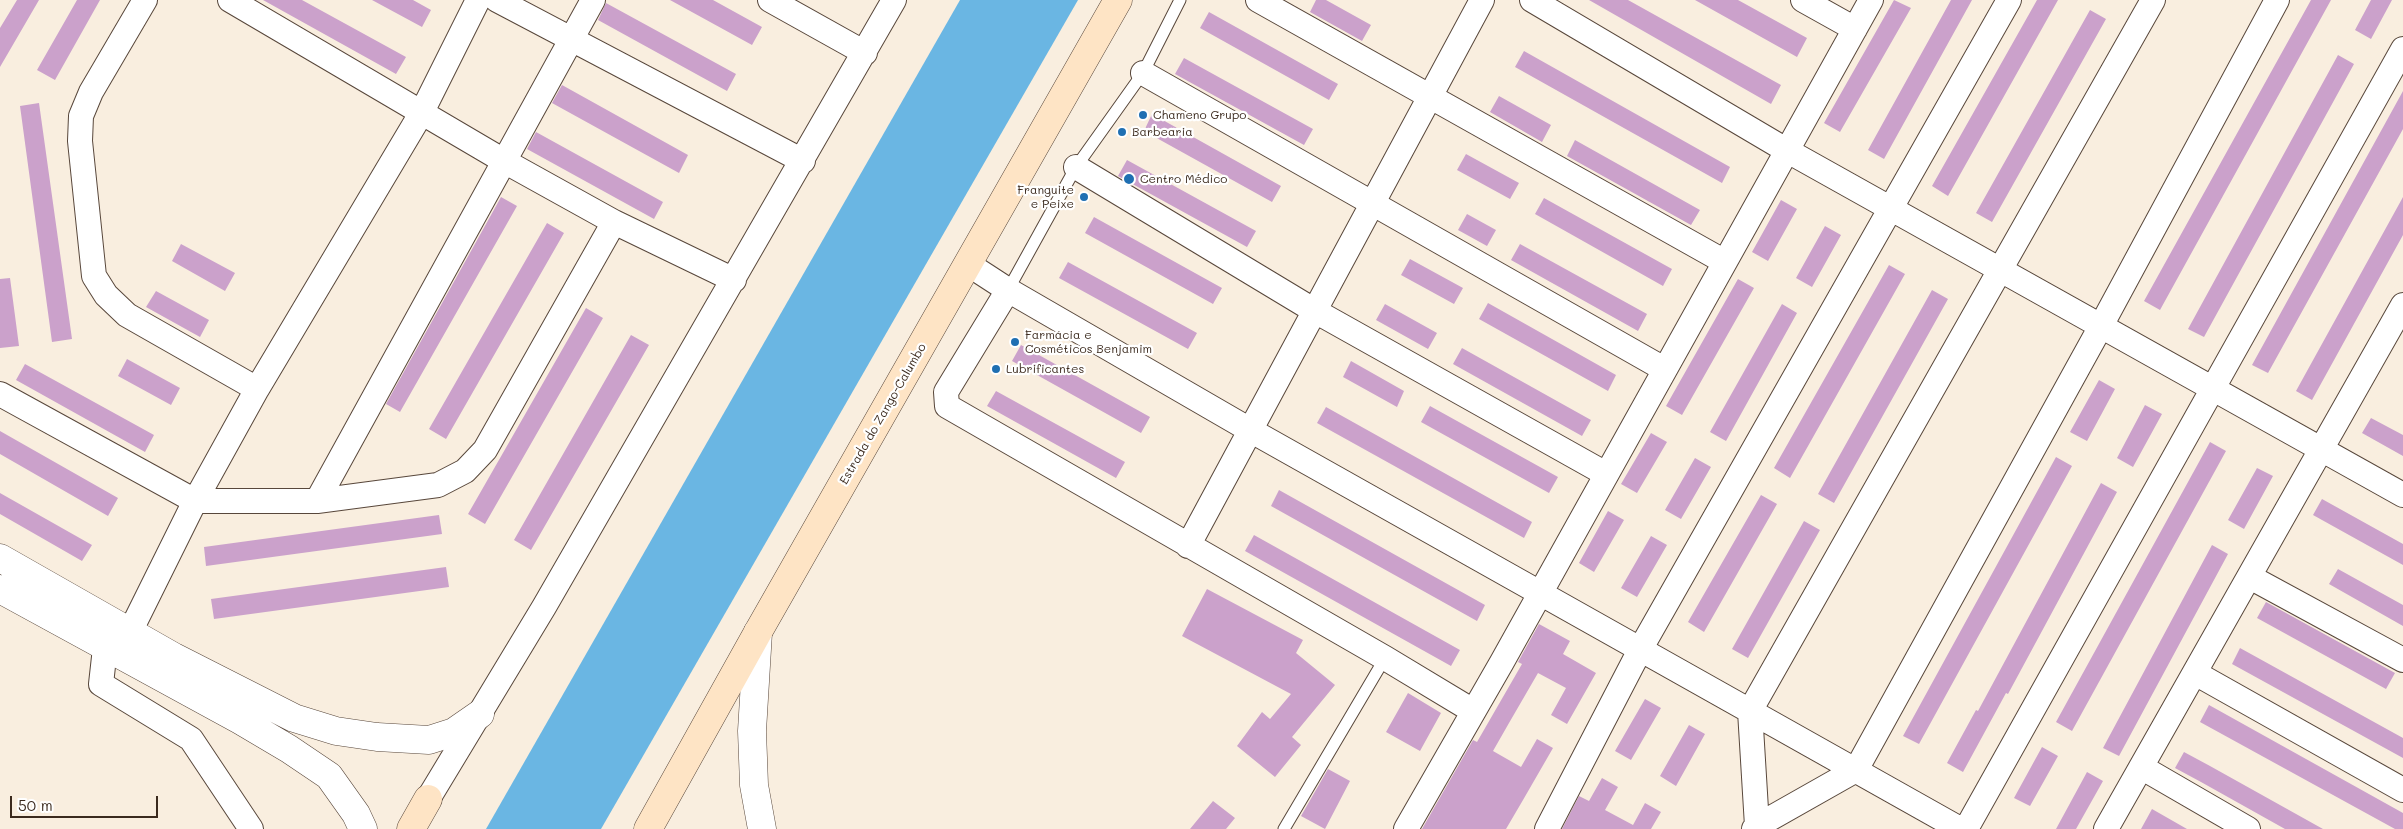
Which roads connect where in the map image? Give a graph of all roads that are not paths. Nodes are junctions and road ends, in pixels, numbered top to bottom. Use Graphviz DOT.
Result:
graph roads {
  1 [pos="145,0"];
  2 [pos="230,0"];
  3 [pos="478,0"];
  4 [pos="497,0"];
  5 [pos="593,0"];
  6 [pos="770,0"];
  7 [pos="894,0"];
  8 [pos="1118,0"];
  9 [pos="1180,0"];
  10 [pos="1258,0"];
  11 [pos="1482,0"];
  12 [pos="1532,0"];
  13 [pos="1803,0"];
  14 [pos="1871,0"];
  15 [pos="2009,0"];
  16 [pos="2153,0"];
  17 [pos="2277,0"];
  18 [pos="1855,29"];
  19 [pos="572,39"];
  20 [pos="2403,49"];
  21 [pos="864,53"];
  22 [pos="1144,73"];
  23 [pos="1432,97"];
  24 [pos="422,112"];
  25 [pos="1786,150"];
  26 [pos="504,161"];
  27 [pos="803,161"];
  28 [pos="1076,166"];
  29 [pos="1371,205"];
  30 [pos="1891,208"];
  31 [pos="614,222"];
  32 [pos="1725,262"];
  33 [pos="968,264"];
  34 [pos="2001,270"];
  35 [pos="734,280"];
  36 [pos="1008,290"];
  37 [pos="2403,305"];
  38 [pos="1315,311"];
  39 [pos="2101,326"];
  40 [pos="2395,337"];
  41 [pos="1664,369"];
  42 [pos="2212,388"];
  43 [pos="256,389"];
  44 [pos="0,394"];
  45 [pos="1250,430"];
  46 [pos="2322,449"];
  47 [pos="1606,474"];
  48 [pos="2403,494"];
  49 [pos="317,501"];
  50 [pos="196,502"];
  51 [pos="1188,546"];
  52 [pos="0,558"];
  53 [pos="2250,577"];
  54 [pos="0,589"];
  55 [pos="1540,593"];
  56 [pos="130,630"];
  57 [pos="758,632"];
  58 [pos="105,648"];
  59 [pos="1641,648"];
  60 [pos="1385,658"];
  61 [pos="2403,660"];
  62 [pos="2195,673"];
  63 [pos="1473,711"];
  64 [pos="1750,711"];
  65 [pos="480,714"];
  66 [pos="2141,767"];
  67 [pos="1856,770"];
  68 [pos="2403,790"];
  69 [pos="428,799"];
  70 [pos="1756,828"];
  71 [pos="251,829"];
  72 [pos="363,829"];
  73 [pos="411,829"];
  74 [pos="434,829"];
  75 [pos="648,829"];
  76 [pos="762,829"];
  77 [pos="1284,829"];
  78 [pos="1406,829"];
  79 [pos="1546,829"];
  80 [pos="1960,829"];
  81 [pos="1966,829"];
  82 [pos="2106,829"];
  83 [pos="2248,829"];
  1 -- 43 [label="street"];
  2 -- 24 [label="street"];
  3 -- 24 [label="street"];
  4 -- 19 [label="street"];
  5 -- 19 [label="street"];
  6 -- 21 [label="street"];
  7 -- 21 [label="street"];
  8 -- 33 [label="main road, Estrada do Zango-Calumbo"];
  9 -- 22 [label="lane"];
  10 -- 23 [label="street"];
  11 -- 23 [label="street"];
  12 -- 25 [label="street"];
  13 -- 18 [label="street"];
  14 -- 18 [label="street"];
  15 -- 30 [label="street"];
  16 -- 34 [label="street"];
  17 -- 39 [label="street"];
  18 -- 25 [label="street"];
  19 -- 26 [label="street"];
  19 -- 27 [label="street"];
  20 -- 42 [label="street"];
  21 -- 27 [label="street"];
  22 -- 28 [label="lane"];
  22 -- 29 [label="street"];
  23 -- 29 [label="street"];
  23 -- 32 [label="street"];
  24 -- 26 [label="street"];
  24 -- 43 [label="street"];
  25 -- 30 [label="street"];
  25 -- 32 [label="street"];
  26 -- 31 [label="street"];
  26 -- 49 [label="street"];
  27 -- 35 [label="street"];
  28 -- 36 [label="lane"];
  28 -- 38 [label="street"];
  29 -- 38 [label="street"];
  29 -- 41 [label="street"];
  30 -- 34 [label="street"];
  30 -- 59 [label="street"];
  31 -- 35 [label="street"];
  31 -- 49 [label="street"];
  32 -- 41 [label="street"];
  33 -- 36 [label="street"];
  33 -- 57 [label="main road, Estrada do Zango-Calumbo"];
  34 -- 39 [label="street"];
  34 -- 64 [label="street"];
  35 -- 65 [label="street"];
  36 -- 45 [label="street"];
  36 -- 51 [label="street"];
  37 -- 40 [label="street"];
  38 -- 45 [label="street"];
  38 -- 47 [label="street"];
  39 -- 42 [label="street"];
  39 -- 67 [label="street"];
  40 -- 46 [label="street"];
  41 -- 47 [label="street"];
  42 -- 46 [label="street"];
  42 -- 81 [label="street"];
  43 -- 50 [label="street"];
  44 -- 50 [label="street"];
  45 -- 51 [label="street"];
  45 -- 55 [label="street"];
  46 -- 48 [label="street"];
  46 -- 53 [label="street"];
  47 -- 55 [label="street"];
  49 -- 50 [label="street"];
  50 -- 56 [label="street"];
  51 -- 60 [label="street"];
  52 -- 56 [label="street"];
  53 -- 61 [label="street"];
  53 -- 62 [label="street"];
  54 -- 58 [label="street"];
  55 -- 59 [label="street"];
  55 -- 63 [label="street"];
  56 -- 65 [label="street"];
  57 -- 75 [label="main road, Estrada do Zango-Calumbo"];
  57 -- 76 [label="street"];
  58 -- 71 [label="street"];
  58 -- 72 [label="street"];
  59 -- 64 [label="street"];
  59 -- 79 [label="street"];
  60 -- 63 [label="street"];
  60 -- 77 [label="lane"];
  62 -- 66 [label="street"];
  62 -- 68 [label="street"];
  63 -- 78 [label="street"];
  64 -- 67 [label="street"];
  64 -- 70 [label="street"];
  65 -- 69 [label="street"];
  66 -- 82 [label="street"];
  66 -- 83 [label="street"];
  67 -- 70 [label="street"];
  67 -- 80 [label="street"];
  69 -- 73 [label="main road"];
  69 -- 74 [label="main road"];
}
